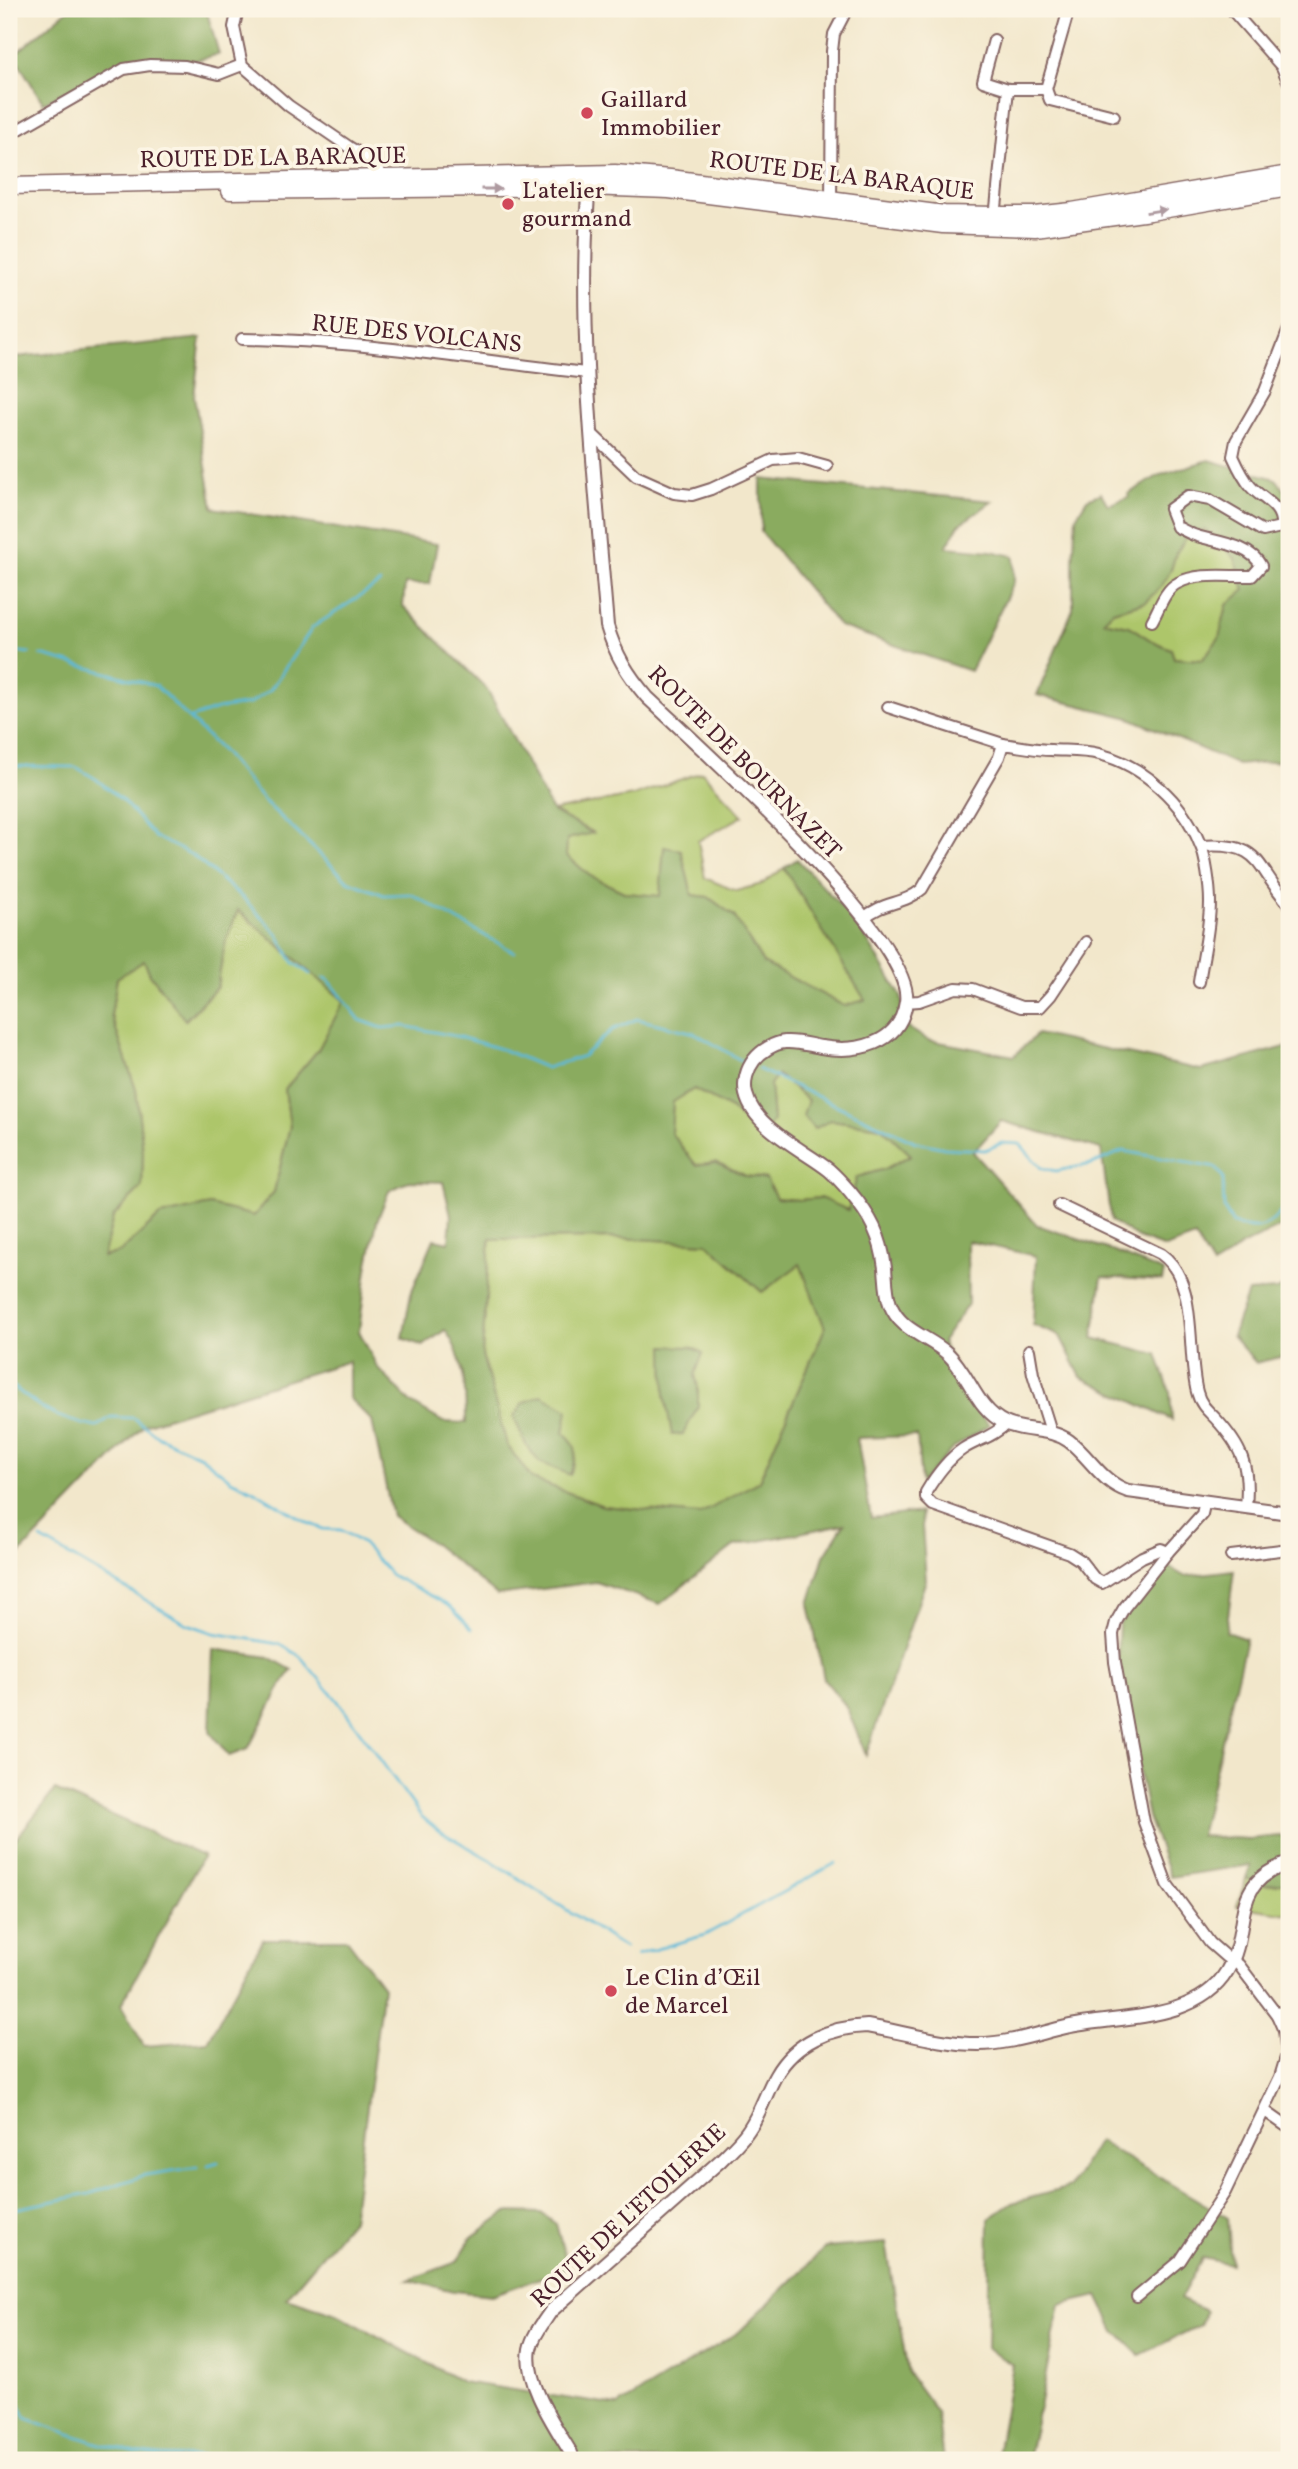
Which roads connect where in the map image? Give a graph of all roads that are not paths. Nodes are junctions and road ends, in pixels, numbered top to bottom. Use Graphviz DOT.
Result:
graph roads {
  1 [pos="238,9"];
  2 [pos="847,9"];
  3 [pos="1069,9"];
  4 [pos="1231,9"];
  5 [pos="994,40"];
  6 [pos="242,65"];
  7 [pos="1289,83"];
  8 [pos="1008,89"];
  9 [pos="1046,89"];
  10 [pos="1114,116"];
  11 [pos="9,135"];
  12 [pos="1289,174"];
  13 [pos="589,181"];
  14 [pos="386,184"];
  15 [pos="9,186"];
  16 [pos="1289,188"];
  17 [pos="9,195"];
  18 [pos="831,205"];
  19 [pos="995,222"];
  20 [pos="1289,329"];
  21 [pos="242,339"];
  22 [pos="587,373"];
  23 [pos="592,434"];
  24 [pos="827,466"];
  25 [pos="1152,621"];
  26 [pos="888,707"];
  27 [pos="1003,744"];
  28 [pos="1202,846"];
  29 [pos="1289,904"];
  30 [pos="864,918"];
  31 [pos="1086,942"];
  32 [pos="1199,982"];
  33 [pos="906,1002"];
  34 [pos="1059,1205"];
  35 [pos="1029,1350"];
  36 [pos="1006,1424"];
  37 [pos="1049,1432"];
  38 [pos="1205,1501"];
  39 [pos="1246,1506"];
  40 [pos="1289,1513"];
  41 [pos="1289,1549"];
  42 [pos="1168,1552"];
  43 [pos="1231,1556"];
  44 [pos="1289,1863"];
  45 [pos="1233,1961"];
  46 [pos="1289,2007"];
  47 [pos="1277,2015"];
  48 [pos="1265,2111"];
  49 [pos="1289,2128"];
  50 [pos="1137,2297"];
  51 [pos="572,2460"];
  1 -- 6 [label="street"];
  2 -- 18 [label="street"];
  3 -- 9 [label="street"];
  4 -- 7 [label="street"];
  5 -- 8 [label="street"];
  6 -- 11 [label="street"];
  6 -- 14 [label="street"];
  8 -- 9 [label="street"];
  8 -- 19 [label="street"];
  9 -- 10 [label="street"];
  12 -- 19 [label="main road, ROUTE DE LA BARAQUE"];
  13 -- 14 [label="main road, ROUTE DE LA BARAQUE"];
  13 -- 18 [label="main road, ROUTE DE LA BARAQUE"];
  13 -- 22 [label="street, ROUTE DE BOURNAZET"];
  14 -- 15 [label="main road, ROUTE DE LA BARAQUE"];
  14 -- 17 [label="main road, ROUTE DE LA BARAQUE"];
  19 -- 16 [label="main road, ROUTE DE LA BARAQUE, one-way"];
  18 -- 19 [label="main road, ROUTE DE LA BARAQUE"];
  20 -- 25 [label="street"];
  21 -- 22 [label="street, RUE DES VOLCANS"];
  22 -- 23 [label="street, ROUTE DE BOURNAZET"];
  23 -- 24 [label="street"];
  23 -- 30 [label="street, ROUTE DE BOURNAZET"];
  26 -- 27 [label="street"];
  27 -- 28 [label="street"];
  27 -- 30 [label="street"];
  28 -- 29 [label="street"];
  28 -- 32 [label="street"];
  30 -- 33 [label="street, ROUTE DE BOURNAZET"];
  31 -- 33 [label="street"];
  33 -- 36 [label="street"];
  34 -- 39 [label="street"];
  35 -- 37 [label="street"];
  36 -- 37 [label="street"];
  36 -- 42 [label="street"];
  37 -- 38 [label="street"];
  38 -- 39 [label="street"];
  38 -- 42 [label="street"];
  39 -- 40 [label="street"];
  41 -- 43 [label="street"];
  42 -- 45 [label="street"];
  44 -- 45 [label="street"];
  45 -- 47 [label="street"];
  45 -- 51 [label="street, ROUTE DE L'ETOILERIE"];
  46 -- 47 [label="street"];
  47 -- 48 [label="street"];
  48 -- 49 [label="street"];
  48 -- 50 [label="street"];
}
